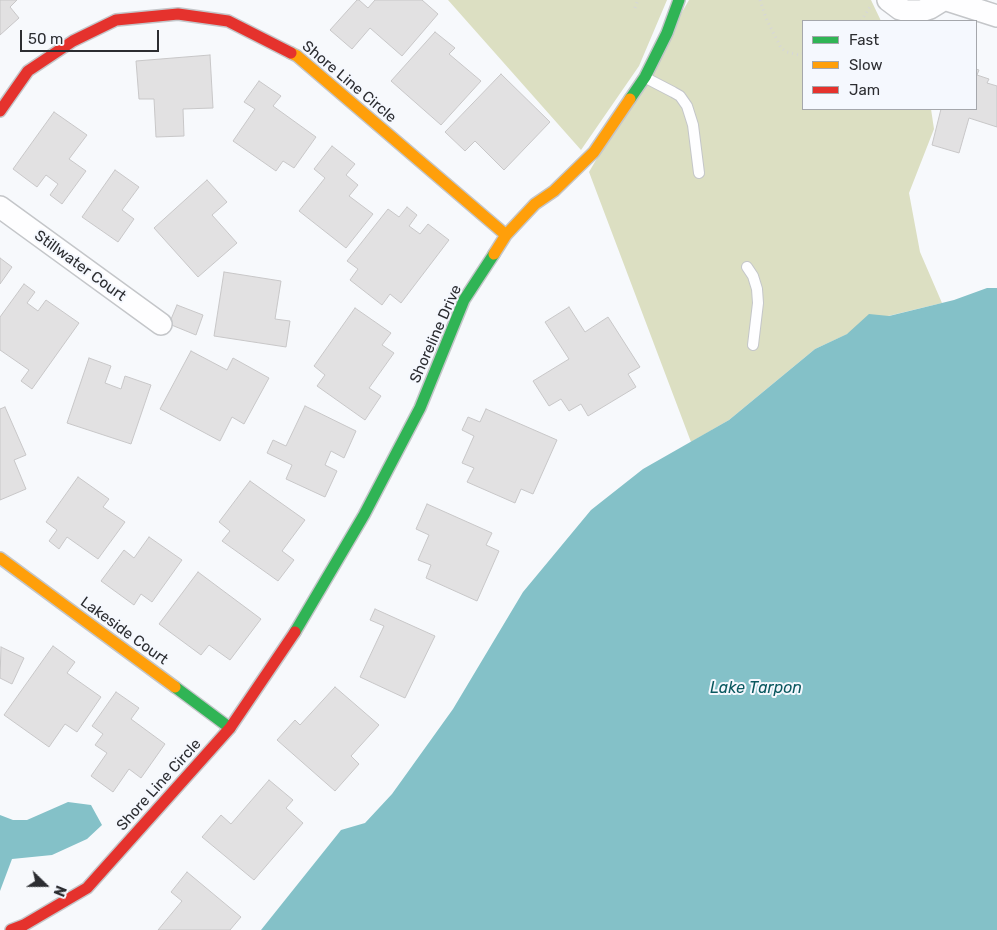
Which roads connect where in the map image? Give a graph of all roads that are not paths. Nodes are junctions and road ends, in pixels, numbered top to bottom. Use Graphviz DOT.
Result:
graph roads {
  1 [pos="679,0"];
  2 [pos="945,0"];
  3 [pos="881,2"];
  4 [pos="997,16"];
  5 [pos="645,78"];
  6 [pos="0,111"];
  7 [pos="699,173"];
  8 [pos="0,207"];
  9 [pos="506,235"];
  10 [pos="748,267"];
  11 [pos="161,324"];
  12 [pos="753,345"];
  13 [pos="0,558"];
  14 [pos="298,628"];
  15 [pos="230,728"];
  16 [pos="11,930"];
  1 -- 5 [label="street, Shoreline Drive"];
  2 -- 3 [label="street"];
  2 -- 4 [label="street"];
  5 -- 7 [label="lane"];
  5 -- 9 [label="street, Shoreline Drive"];
  6 -- 9 [label="street, Shore Line Circle"];
  8 -- 11 [label="street, Stillwater Court"];
  9 -- 14 [label="street, Shoreline Drive"];
  10 -- 12 [label="lane"];
  13 -- 15 [label="street, Lakeside Court"];
  14 -- 15 [label="street, Shore Line Circle"];
  15 -- 16 [label="street, Shore Line Circle"];
}
